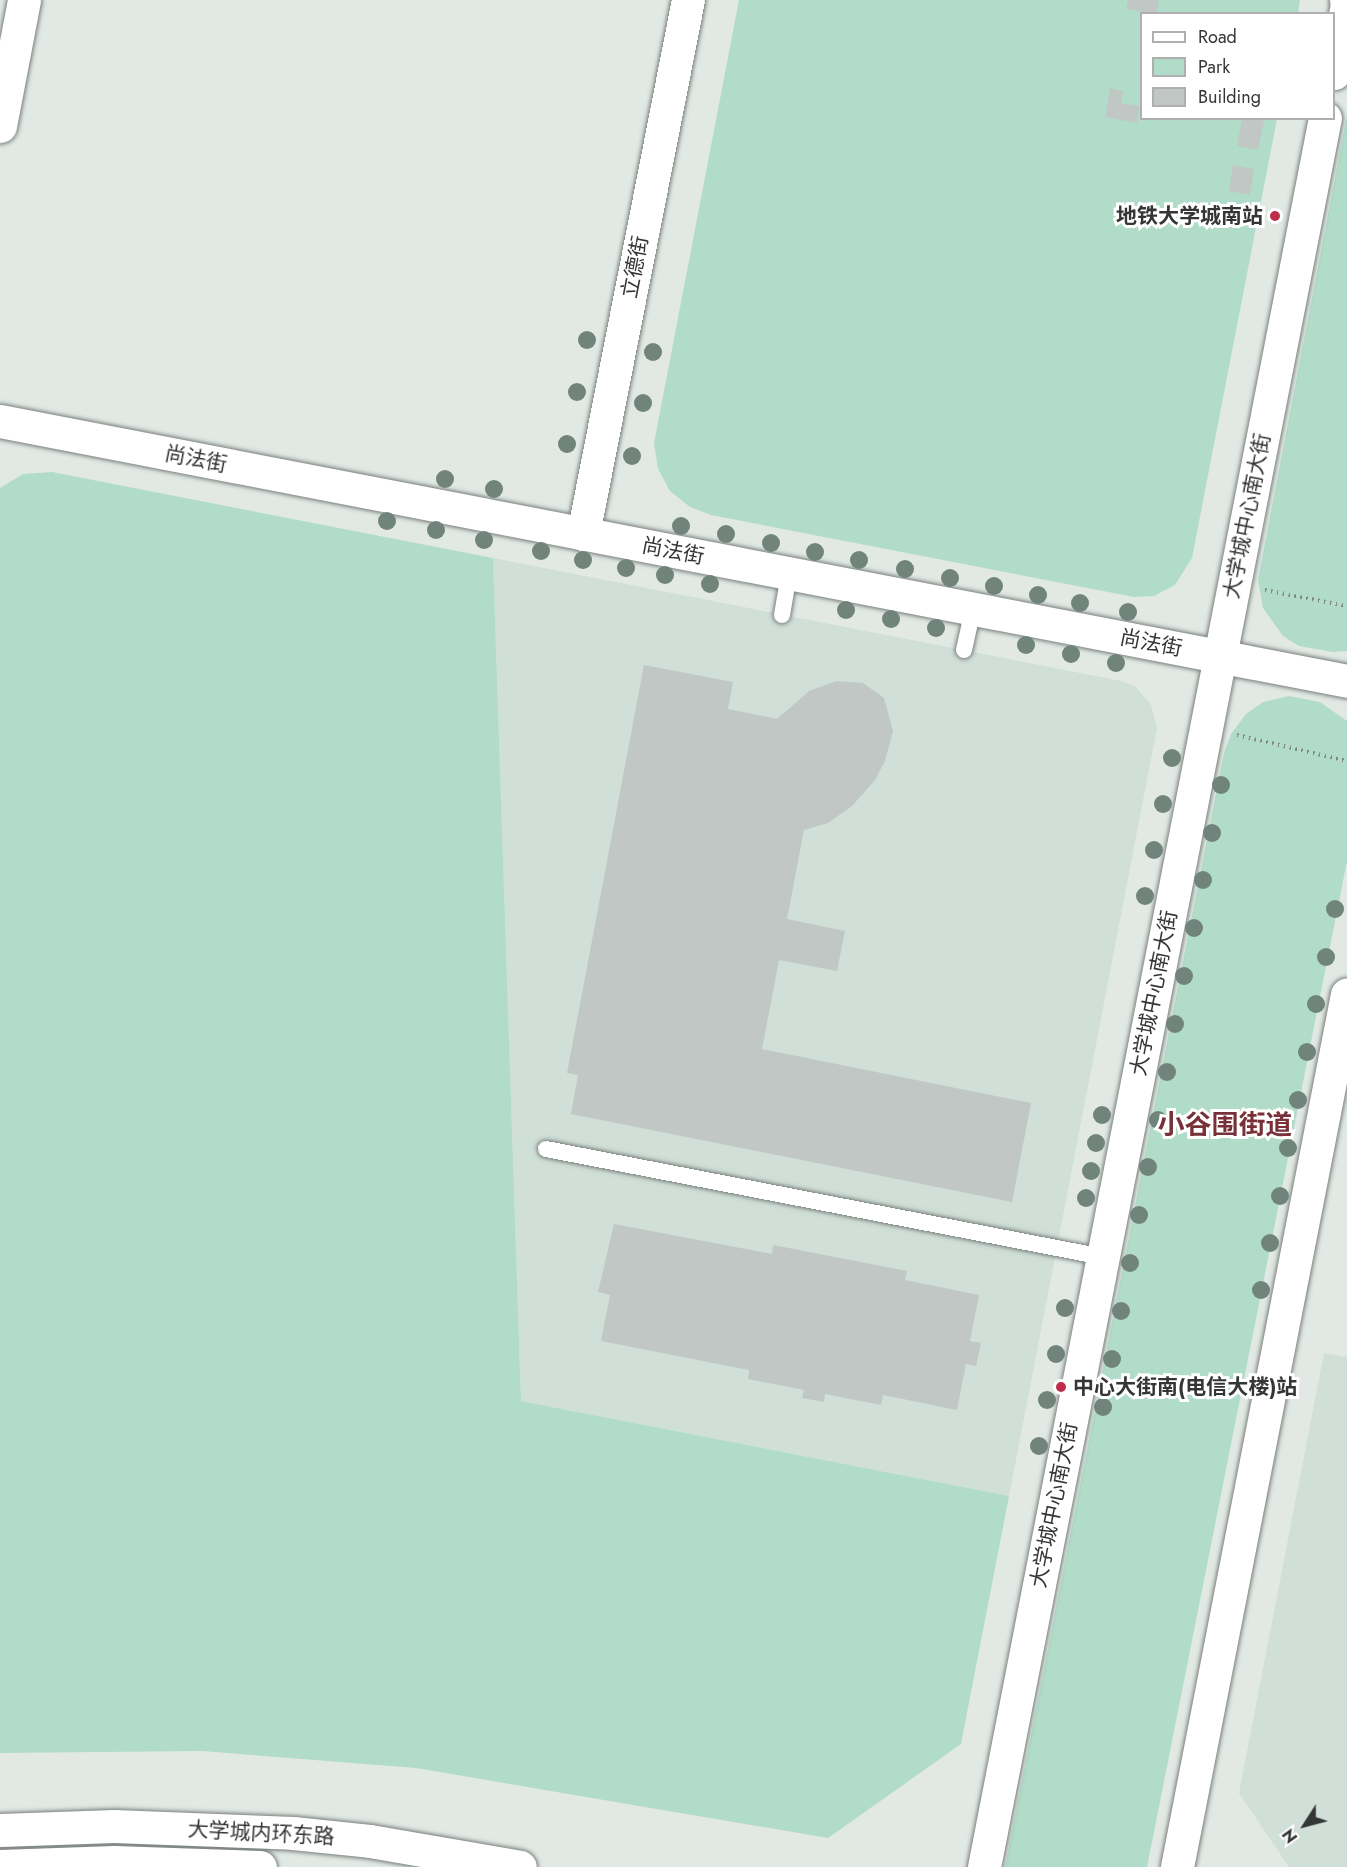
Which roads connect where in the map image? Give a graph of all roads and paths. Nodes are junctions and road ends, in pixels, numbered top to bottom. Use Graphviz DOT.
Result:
graph roads {
  1 [pos="24,0"];
  2 [pos="688,0"];
  3 [pos="1347,3"];
  4 [pos="1335,68"];
  5 [pos="1325,120"];
  6 [pos="0,126"];
  7 [pos="0,421"];
  8 [pos="583,534"];
  9 [pos="789,573"];
  10 [pos="1259,588"];
  11 [pos="1347,606"];
  12 [pos="973,609"];
  13 [pos="782,615"];
  14 [pos="964,650"];
  15 [pos="1220,657"];
  16 [pos="1347,681"];
  17 [pos="1231,734"];
  18 [pos="1347,761"];
  19 [pos="1347,998"];
  20 [pos="546,1149"];
  21 [pos="1102,1257"];
  22 [pos="0,1830"];
  23 [pos="10,1866"];
  24 [pos="261,1867"];
  25 [pos="520,1867"];
  26 [pos="984,1867"];
  27 [pos="1177,1867"];
  1 -- 6 [label="main road"];
  2 -- 8 [label="main road, 立德街"];
  3 -- 4 [label="main road"];
  5 -- 15 [label="main road, 大学城中心南大街"];
  7 -- 8 [label="main road, 尚法街"];
  8 -- 9 [label="main road, 尚法街"];
  9 -- 12 [label="main road, 尚法街"];
  9 -- 13 [label="lane"];
  10 -- 11 [label="path"];
  12 -- 14 [label="lane"];
  12 -- 15 [label="main road, 尚法街"];
  15 -- 16 [label="main road, 尚法街"];
  15 -- 21 [label="main road, 大学城中心南大街"];
  17 -- 18 [label="path"];
  19 -- 27 [label="main road"];
  20 -- 21 [label="lane"];
  21 -- 26 [label="main road, 大学城中心南大街"];
  22 -- 25 [label="main road, 大学城内环东路"];
  23 -- 24 [label="main road, 大学城内环东路"];
}
